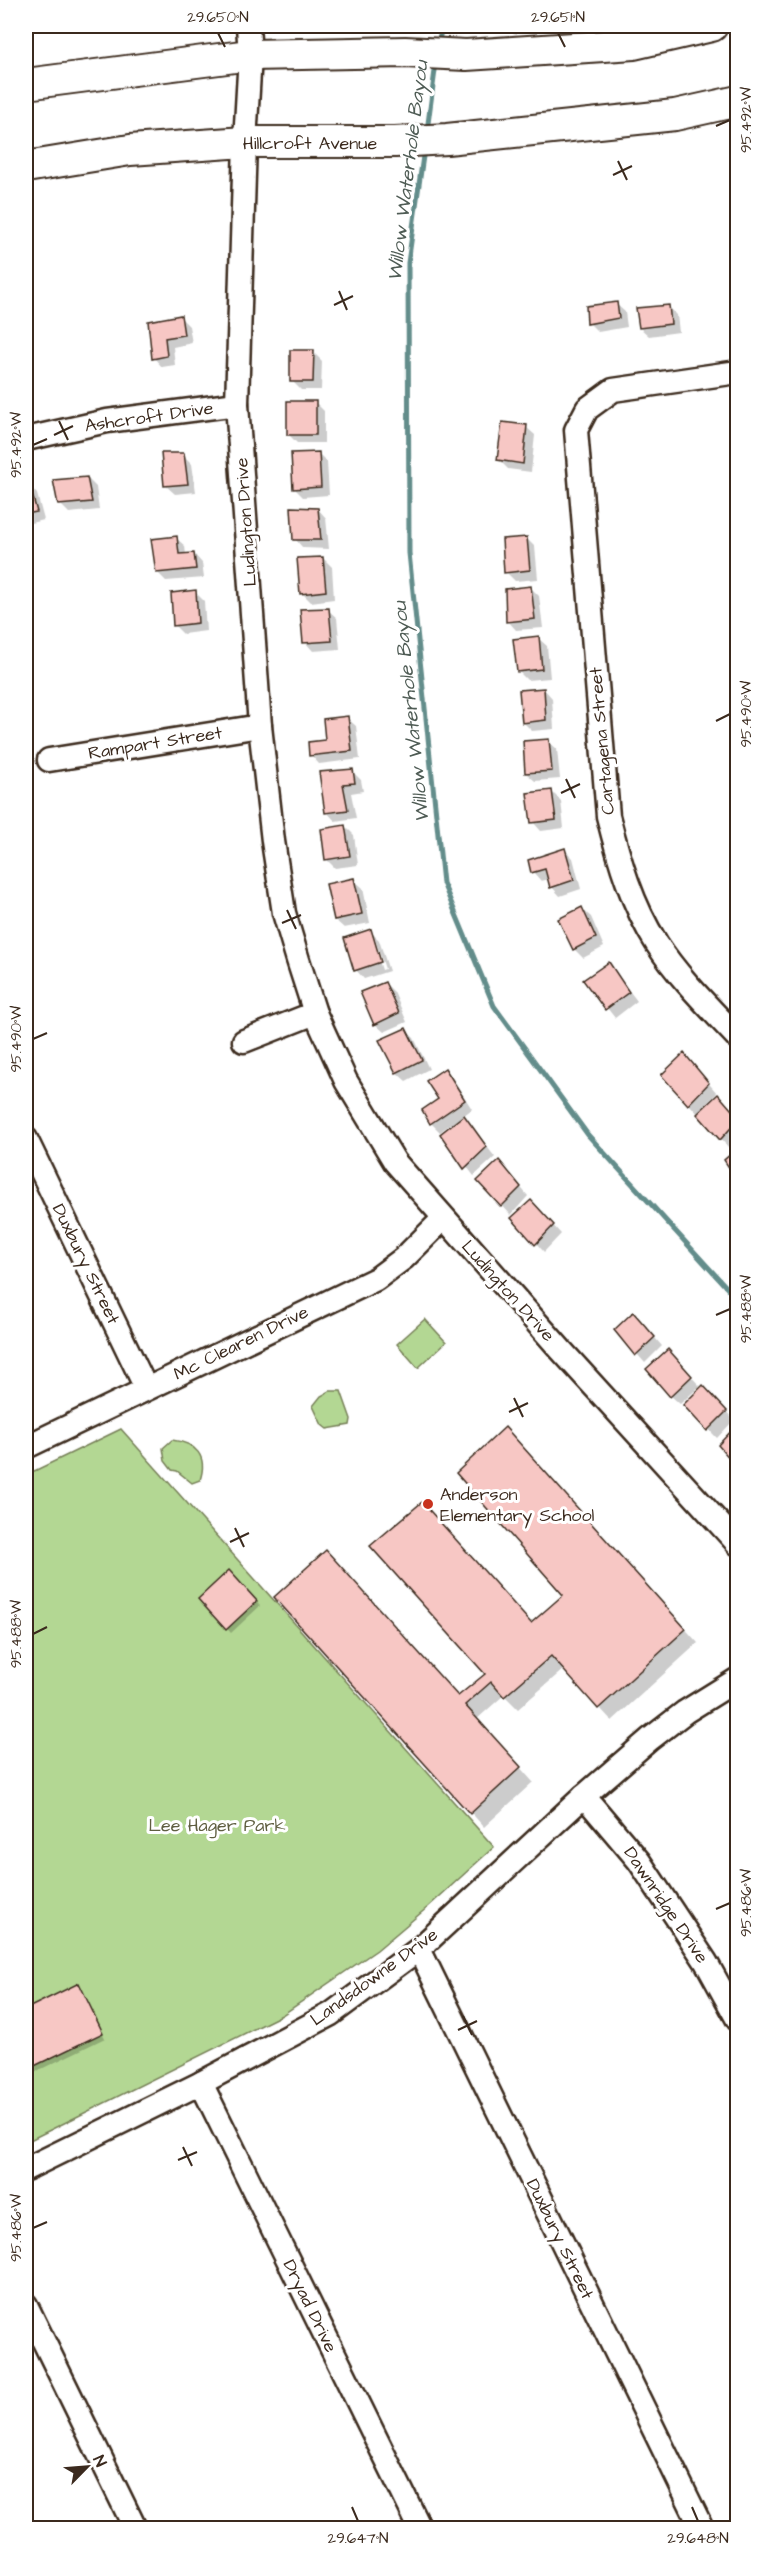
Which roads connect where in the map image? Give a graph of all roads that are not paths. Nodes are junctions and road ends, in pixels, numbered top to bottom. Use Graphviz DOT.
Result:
graph roads {
  1 [pos="248,26"];
  2 [pos="712,26"];
  3 [pos="250,55"];
  4 [pos="26,84"];
  5 [pos="738,101"];
  6 [pos="244,142"];
  7 [pos="26,167"];
  8 [pos="738,372"];
  9 [pos="237,404"];
  10 [pos="26,439"];
  11 [pos="260,726"];
  12 [pos="49,760"];
  13 [pos="315,1013"];
  14 [pos="738,1038"];
  15 [pos="244,1041"];
  16 [pos="26,1140"];
  17 [pos="443,1219"];
  18 [pos="146,1388"];
  19 [pos="26,1447"];
  20 [pos="738,1544"];
  21 [pos="738,1679"];
  22 [pos="584,1796"];
  23 [pos="419,1949"];
  24 [pos="738,2020"];
  25 [pos="201,2083"];
  26 [pos="26,2169"];
  27 [pos="26,2305"];
  28 [pos="135,2529"];
  29 [pos="420,2529"];
  30 [pos="702,2529"];
  1 -- 3 [label="street, Ludington Drive"];
  2 -- 3 [label="main road"];
  3 -- 4 [label="main road"];
  3 -- 6 [label="street, Ludington Drive"];
  5 -- 6 [label="main road, Hillcroft Avenue"];
  6 -- 7 [label="main road, Hillcroft Avenue"];
  6 -- 9 [label="street, Ludington Drive"];
  8 -- 14 [label="street, Cartagena Street"];
  9 -- 10 [label="street, Ashcroft Drive"];
  9 -- 11 [label="street, Ludington Drive"];
  11 -- 12 [label="street, Rampart Street"];
  11 -- 13 [label="street, Ludington Drive"];
  13 -- 15 [label="street"];
  13 -- 17 [label="street, Ludington Drive"];
  16 -- 18 [label="street, Duxbury Street"];
  17 -- 18 [label="street, Mc Clearen Drive"];
  17 -- 20 [label="street, Ludington Drive"];
  18 -- 19 [label="street, Mc Clearen Drive"];
  21 -- 22 [label="street, Landsdowne Drive"];
  22 -- 23 [label="street, Landsdowne Drive"];
  22 -- 24 [label="street, Dawnridge Drive"];
  23 -- 25 [label="street, Landsdowne Drive"];
  23 -- 30 [label="street, Duxbury Street"];
  25 -- 26 [label="street, Landsdowne Drive"];
  25 -- 29 [label="street, Dryad Drive"];
  27 -- 28 [label="street"];
}
